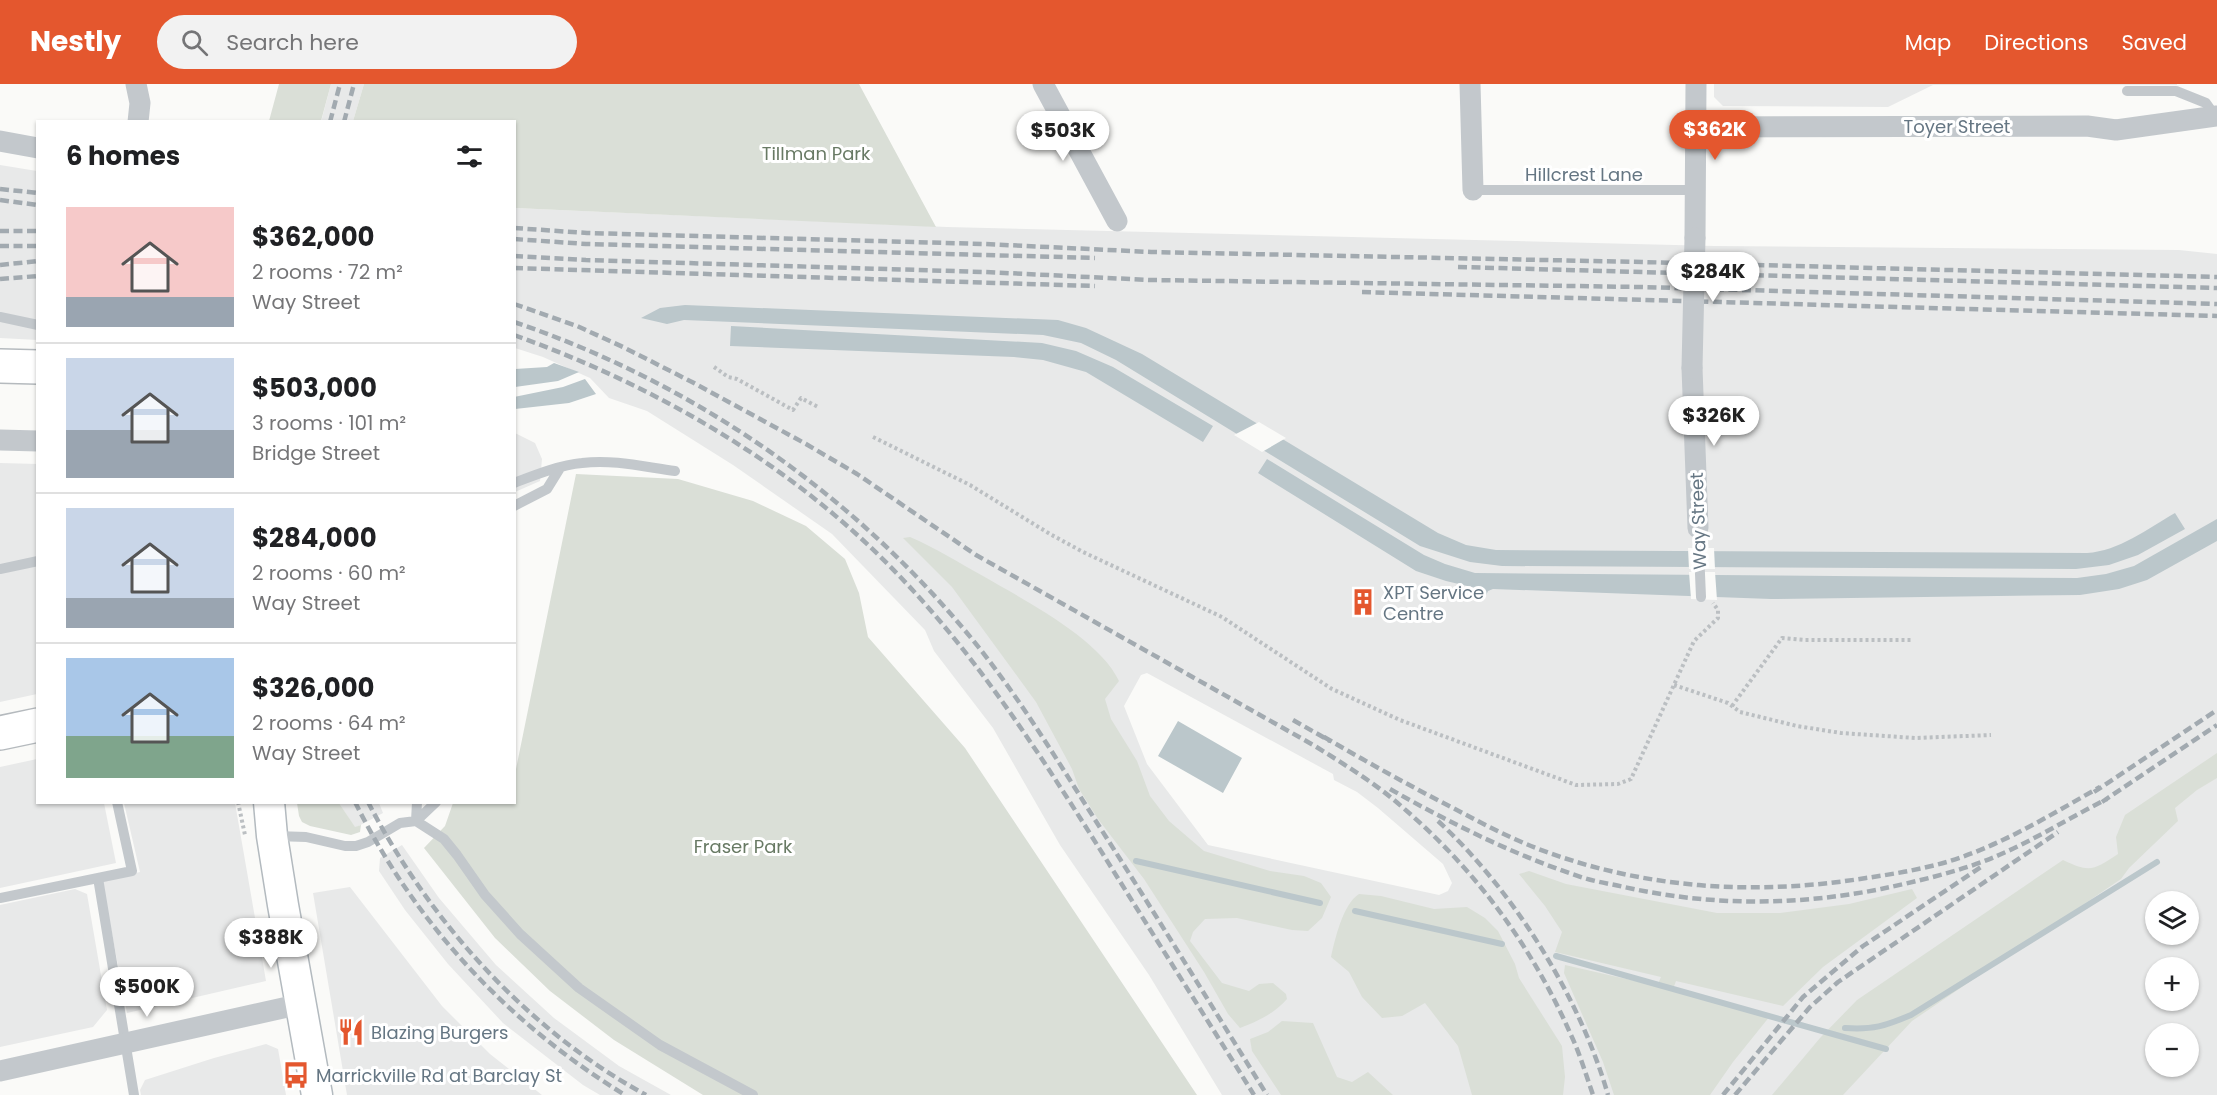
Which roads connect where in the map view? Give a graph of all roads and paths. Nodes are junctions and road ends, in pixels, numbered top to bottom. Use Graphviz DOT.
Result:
graph roads {
  1 [pos="136,84"];
  2 [pos="1042,84"];
  3 [pos="1470,84"];
  4 [pos="1696,84"];
  5 [pos="2127,91"];
  6 [pos="2216,116"];
  7 [pos="138,120"];
  8 [pos="1696,127"];
  9 [pos="0,141"];
  10 [pos="36,148"];
  11 [pos="1473,190"];
  12 [pos="1695,190"];
  13 [pos="1117,221"];
  14 [pos="0,317"];
  15 [pos="36,325"];
  16 [pos="0,366"];
  17 [pos="36,367"];
  18 [pos="714,367"];
  19 [pos="818,407"];
  20 [pos="873,437"];
  21 [pos="0,440"];
  22 [pos="36,441"];
  23 [pos="560,468"];
  24 [pos="675,471"];
  25 [pos="516,482"];
  26 [pos="516,505"];
  27 [pos="1698,537"];
  28 [pos="36,561"];
  29 [pos="0,569"];
  30 [pos="1707,597"];
  31 [pos="1913,640"];
  32 [pos="1674,685"];
  33 [pos="1732,706"];
  34 [pos="36,725"];
  35 [pos="0,733"];
  36 [pos="1991,735"];
  37 [pos="117,804"];
  38 [pos="269,804"];
  39 [pos="417,804"];
  40 [pos="434,804"];
  41 [pos="416,821"];
  42 [pos="272,836"];
  43 [pos="98,878"];
  44 [pos="0,898"];
  45 [pos="301,1004"];
  46 [pos="125,1043"];
  47 [pos="0,1071"];
  48 [pos="134,1095"];
  49 [pos="317,1095"];
  50 [pos="753,1095"];
  1 -- 7 [label="street"];
  2 -- 13 [label="street"];
  3 -- 11 [label="street"];
  4 -- 8 [label="street, Way Street"];
  5 -- 6 [label="lane"];
  6 -- 8 [label="street, Toyer Street"];
  8 -- 12 [label="street, Way Street"];
  9 -- 10 [label="street"];
  11 -- 12 [label="lane, Hillcrest Lane"];
  12 -- 27 [label="street, Way Street, bridge"];
  14 -- 15 [label="lane"];
  16 -- 17 [label="main road"];
  18 -- 19 [label="path"];
  20 -- 32 [label="path"];
  21 -- 22 [label="street"];
  23 -- 24 [label="lane"];
  23 -- 25 [label="lane"];
  23 -- 26 [label="lane"];
  27 -- 30 [label="lane, Way Street"];
  28 -- 29 [label="lane"];
  30 -- 32 [label="path"];
  31 -- 33 [label="path"];
  32 -- 33 [label="path"];
  33 -- 36 [label="path"];
  34 -- 35 [label="main road"];
  37 -- 43 [label="lane"];
  38 -- 42 [label="main road"];
  39 -- 41 [label="lane"];
  40 -- 41 [label="lane"];
  41 -- 42 [label="lane"];
  41 -- 50 [label="lane"];
  42 -- 45 [label="main road"];
  43 -- 44 [label="lane"];
  43 -- 46 [label="lane"];
  45 -- 46 [label="street"];
  45 -- 49 [label="main road"];
  46 -- 47 [label="street"];
  46 -- 48 [label="lane"];
}
